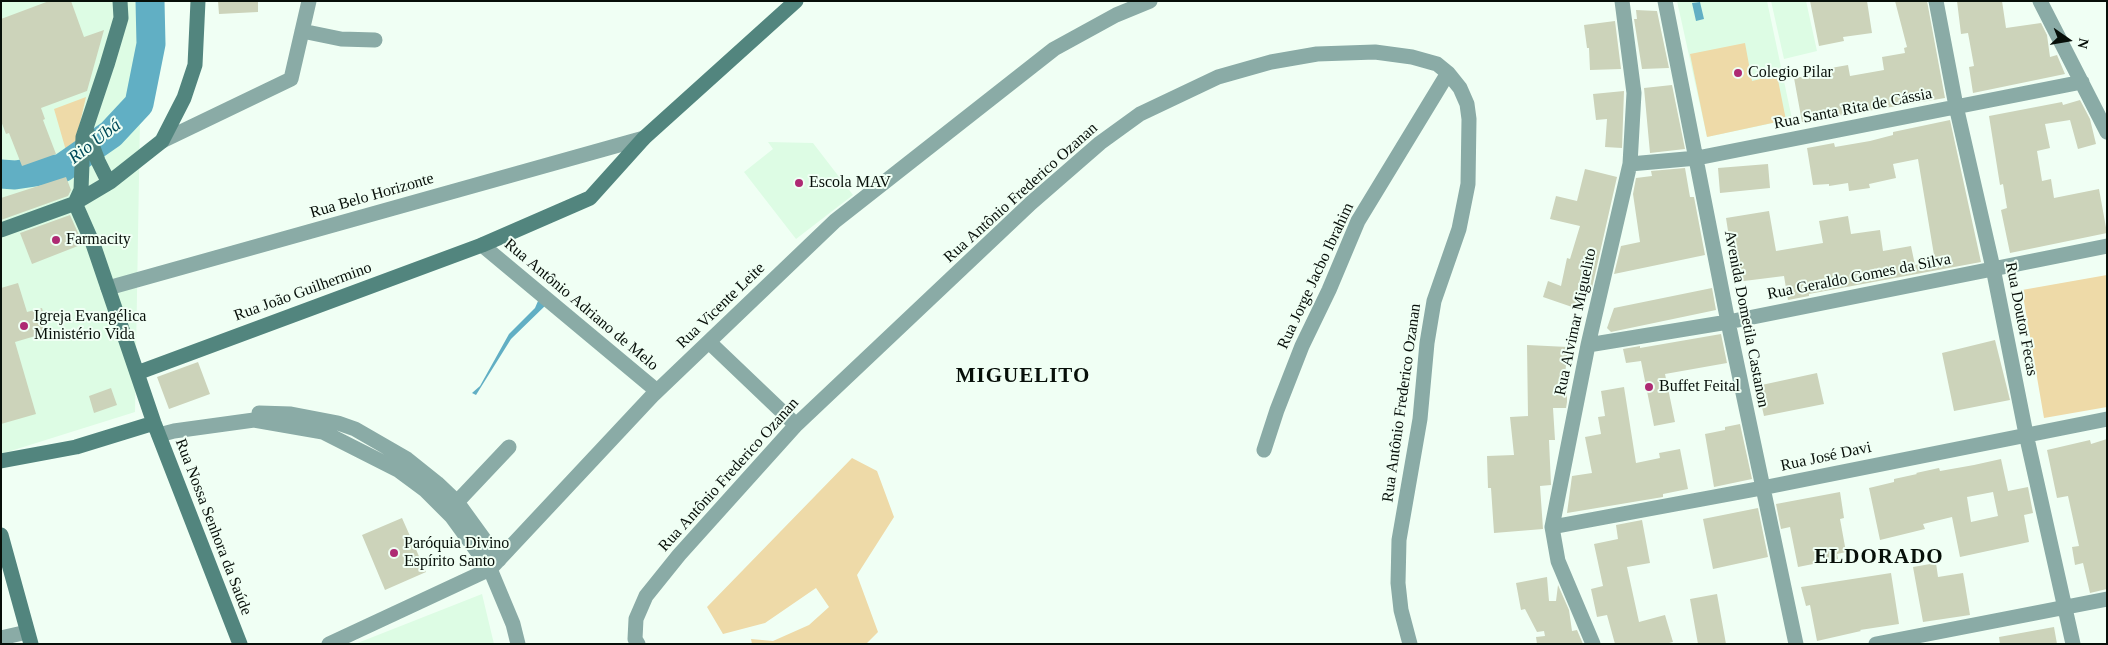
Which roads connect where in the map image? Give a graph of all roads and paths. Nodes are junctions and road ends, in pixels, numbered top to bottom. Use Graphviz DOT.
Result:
graph roads {
  1 [pos="120,1"];
  2 [pos="198,1"];
  3 [pos="309,1"];
  4 [pos="796,1"];
  5 [pos="1150,1"];
  6 [pos="1622,1"];
  7 [pos="1665,1"];
  8 [pos="1936,1"];
  9 [pos="2040,1"];
  10 [pos="302,31"];
  11 [pos="375,40"];
  12 [pos="1448,73"];
  13 [pos="2082,82"];
  14 [pos="1956,106"];
  15 [pos="85,132"];
  16 [pos="2107,132"];
  17 [pos="644,138"];
  18 [pos="162,142"];
  19 [pos="1697,158"];
  20 [pos="1630,164"];
  21 [pos="110,182"];
  22 [pos="75,203"];
  23 [pos="1,230"];
  24 [pos="482,245"];
  25 [pos="2107,246"];
  26 [pos="1993,268"];
  27 [pos="108,288"];
  28 [pos="1728,322"];
  29 [pos="709,342"];
  30 [pos="1588,345"];
  31 [pos="137,372"];
  32 [pos="657,391"];
  33 [pos="2107,419"];
  34 [pos="796,425"];
  35 [pos="192,428"];
  36 [pos="157,429"];
  37 [pos="2026,434"];
  38 [pos="509,447"];
  39 [pos="1264,450"];
  40 [pos="1,461"];
  41 [pos="1762,488"];
  42 [pos="457,502"];
  43 [pos="1552,528"];
  44 [pos="1,534"];
  45 [pos="494,564"];
  46 [pos="2107,599"];
  47 [pos="2066,608"];
  48 [pos="1,638"];
  49 [pos="29,638"];
  50 [pos="240,644"];
  51 [pos="329,644"];
  52 [pos="518,644"];
  53 [pos="638,644"];
  54 [pos="1410,644"];
  55 [pos="1593,644"];
  56 [pos="1796,644"];
  57 [pos="1876,644"];
  58 [pos="2073,644"];
  1 -- 15 [label="main road"];
  2 -- 18 [label="main road"];
  3 -- 10 [label="street"];
  4 -- 17 [label="main road, Rua João Guilhermino"];
  5 -- 29 [label="street, Rua Vicente Leite"];
  6 -- 20 [label="street, Rua Alvimar Miguelito"];
  7 -- 19 [label="street, Avenida Dometila Castanon"];
  8 -- 14 [label="street, Rua Doutor Fecas"];
  9 -- 13 [label="street"];
  10 -- 11 [label="street"];
  10 -- 18 [label="street"];
  12 -- 34 [label="street, Rua Antônio Frederico Ozanan"];
  12 -- 39 [label="street, Rua Jorge Jacbo Ibrahim"];
  12 -- 54 [label="street, Rua Antônio Frederico Ozanan"];
  13 -- 14 [label="street, Rua Santa Rita de Cássia"];
  13 -- 16 [label="street"];
  14 -- 19 [label="street, Rua Santa Rita de Cássia"];
  14 -- 26 [label="street, Rua Doutor Fecas"];
  15 -- 21 [label="main road"];
  15 -- 22 [label="main road"];
  17 -- 24 [label="main road, Rua João Guilhermino"];
  17 -- 27 [label="street, Rua Belo Horizonte"];
  18 -- 21 [label="main road"];
  19 -- 20 [label="street, Rua Santa Rita de Cássia"];
  19 -- 28 [label="street, Avenida Dometila Castanon"];
  20 -- 30 [label="street, Rua Alvimar Miguelito"];
  21 -- 22 [label="main road"];
  22 -- 23 [label="main road"];
  22 -- 27 [label="main road, Rua Nossa Senhora da Saúde"];
  24 -- 31 [label="main road, Rua João Guilhermino"];
  24 -- 32 [label="street, Rua Antônio Adriano de Melo"];
  25 -- 26 [label="street, Rua Geraldo Gomes da Silva"];
  26 -- 28 [label="street, Rua Geraldo Gomes da Silva"];
  26 -- 37 [label="street, Rua Doutor Fecas"];
  27 -- 31 [label="main road, Rua Nossa Senhora da Saúde"];
  28 -- 30 [label="street, Rua Geraldo Gomes da Silva"];
  28 -- 41 [label="street, Avenida Dometila Castanon"];
  29 -- 32 [label="street, Rua Vicente Leite"];
  29 -- 34 [label="street"];
  30 -- 43 [label="street, Rua Alvimar Miguelito"];
  31 -- 36 [label="main road, Rua Nossa Senhora da Saúde"];
  32 -- 45 [label="street, Rua Vicente Leite"];
  33 -- 37 [label="street, Rua José Davi"];
  34 -- 53 [label="street, Rua Antônio Frederico Ozanan"];
  35 -- 36 [label="street"];
  35 -- 42 [label="street"];
  35 -- 45 [label="street"];
  36 -- 40 [label="main road"];
  36 -- 50 [label="main road, Rua Nossa Senhora da Saúde"];
  37 -- 41 [label="street, Rua José Davi"];
  37 -- 47 [label="street, Rua Doutor Fecas"];
  38 -- 42 [label="street"];
  41 -- 43 [label="street, Rua José Davi"];
  41 -- 56 [label="street, Avenida Dometila Castanon"];
  42 -- 45 [label="street"];
  43 -- 55 [label="street, Rua Alvimar Miguelito"];
  44 -- 49 [label="main road"];
  45 -- 51 [label="street, Rua Vicente Leite"];
  45 -- 52 [label="street"];
  46 -- 47 [label="street"];
  47 -- 57 [label="street"];
  47 -- 58 [label="street, Rua Doutor Fecas"];
  48 -- 49 [label="street"];
}
